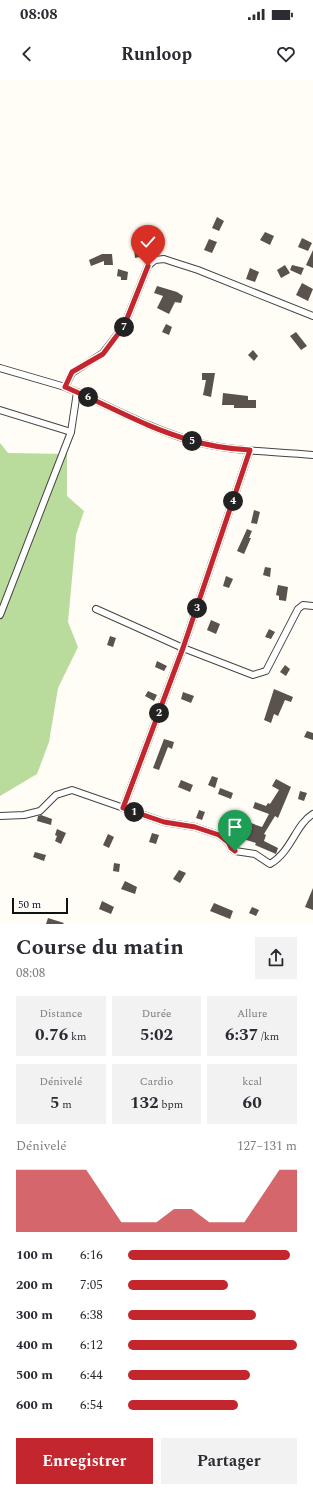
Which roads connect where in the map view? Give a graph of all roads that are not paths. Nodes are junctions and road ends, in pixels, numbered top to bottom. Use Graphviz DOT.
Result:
graph roads {
  1 [pos="313,316"];
  2 [pos="0,368"];
  3 [pos="65,387"];
  4 [pos="77,392"];
  5 [pos="0,410"];
  6 [pos="71,432"];
  7 [pos="250,450"];
  8 [pos="313,455"];
  9 [pos="313,606"];
  10 [pos="96,609"];
  11 [pos="0,615"];
  12 [pos="183,648"];
  13 [pos="123,808"];
  14 [pos="313,814"];
  15 [pos="0,816"];
  1 -- 3 [label="street"];
  2 -- 3 [label="street"];
  3 -- 4 [label="street"];
  4 -- 6 [label="street"];
  4 -- 7 [label="street"];
  5 -- 6 [label="street"];
  6 -- 11 [label="street"];
  7 -- 8 [label="street"];
  7 -- 12 [label="street"];
  9 -- 12 [label="street"];
  10 -- 12 [label="street"];
  12 -- 13 [label="street"];
  13 -- 14 [label="street"];
  13 -- 15 [label="street"];
}
